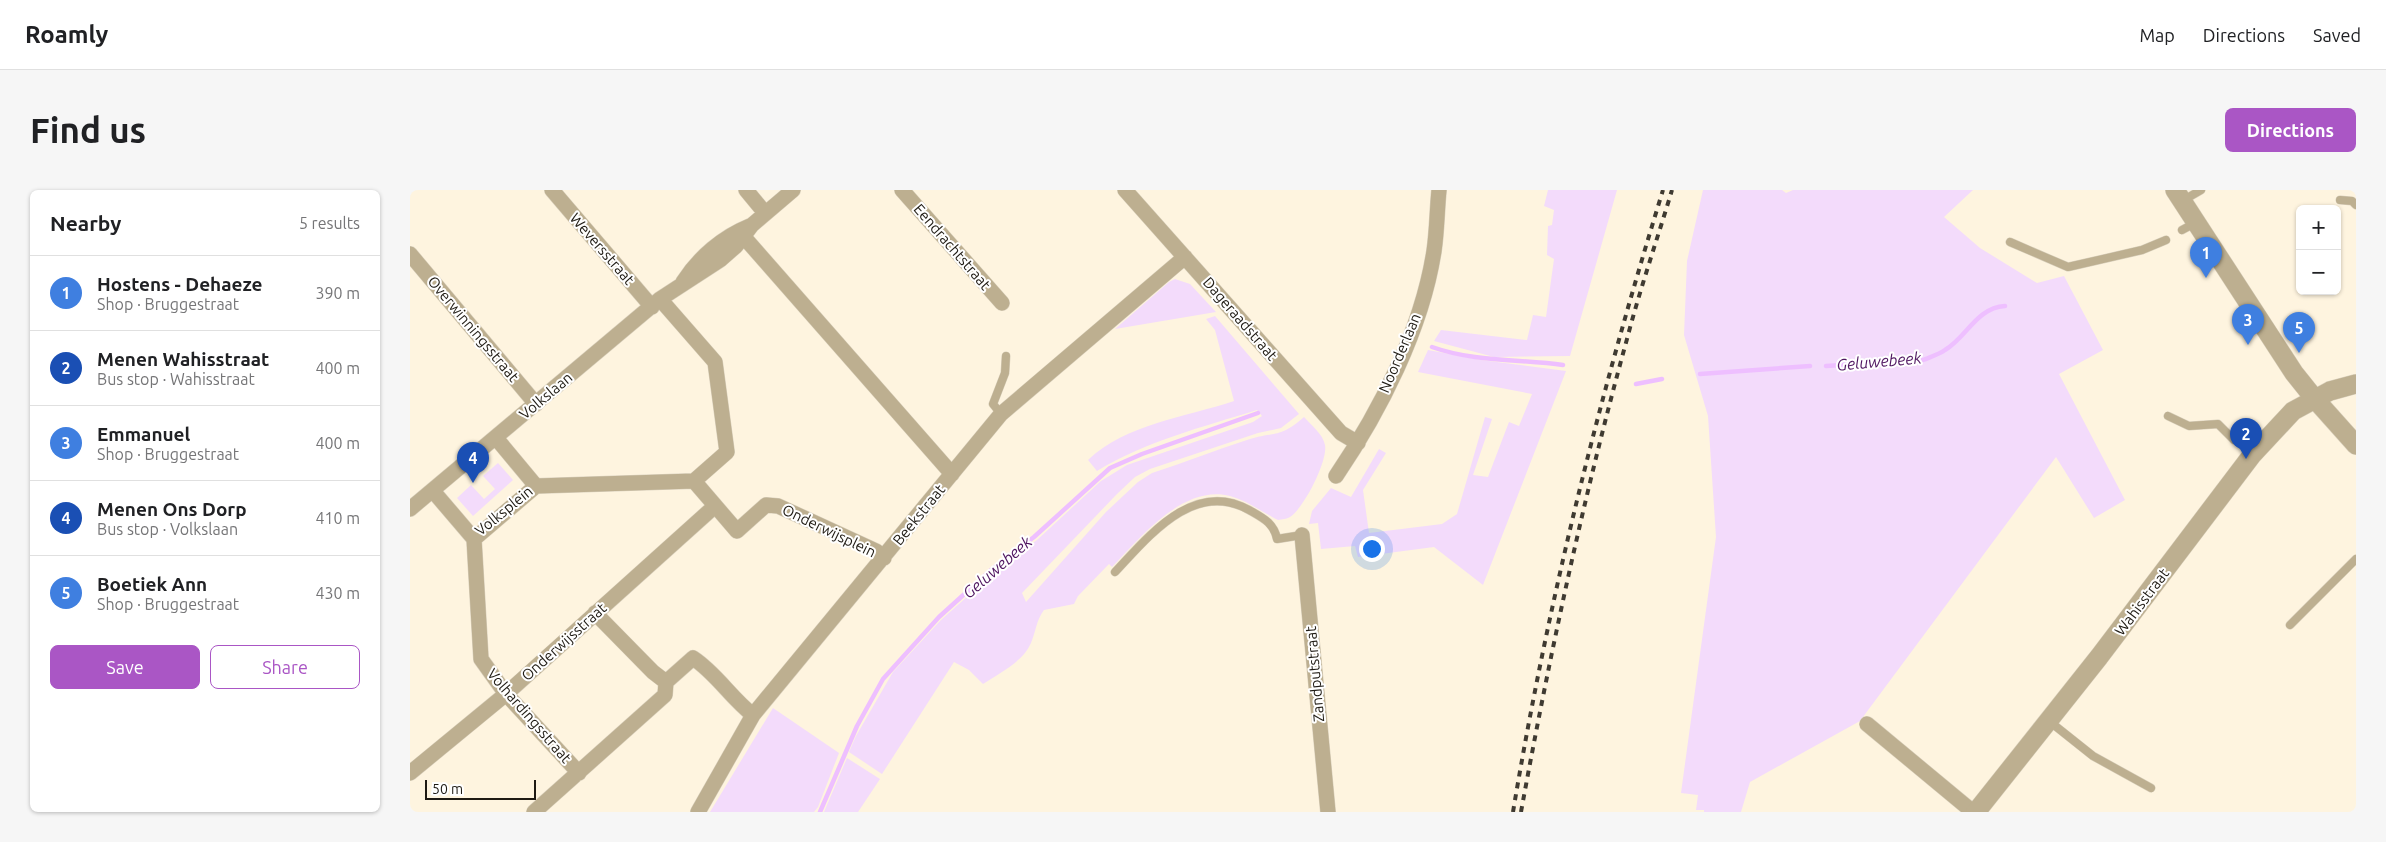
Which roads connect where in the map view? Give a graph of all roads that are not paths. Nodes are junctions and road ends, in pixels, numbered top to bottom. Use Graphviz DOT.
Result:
graph roads {
  1 [pos="552,190"];
  2 [pos="746,190"];
  3 [pos="793,190"];
  4 [pos="902,190"];
  5 [pos="1125,190"];
  6 [pos="1439,190"];
  7 [pos="2201,190"];
  8 [pos="2179,195"];
  9 [pos="2340,200"];
  10 [pos="2356,205"];
  11 [pos="765,213"];
  12 [pos="748,231"];
  13 [pos="2166,240"];
  14 [pos="2010,242"];
  15 [pos="410,254"];
  16 [pos="1185,257"];
  17 [pos="656,303"];
  18 [pos="1002,303"];
  19 [pos="1006,356"];
  20 [pos="2356,384"];
  21 [pos="2314,398"];
  22 [pos="536,404"];
  23 [pos="1001,414"];
  24 [pos="2168,416"];
  25 [pos="496,438"];
  26 [pos="2234,440"];
  27 [pos="1358,443"];
  28 [pos="2356,445"];
  29 [pos="952,474"];
  30 [pos="1336,476"];
  31 [pos="694,481"];
  32 [pos="536,486"];
  33 [pos="433,490"];
  34 [pos="715,506"];
  35 [pos="410,509"];
  36 [pos="1302,536"];
  37 [pos="474,538"];
  38 [pos="884,558"];
  39 [pos="2356,559"];
  40 [pos="1115,572"];
  41 [pos="595,613"];
  42 [pos="2290,625"];
  43 [pos="666,682"];
  44 [pos="506,694"];
  45 [pos="753,715"];
  46 [pos="2049,721"];
  47 [pos="1867,724"];
  48 [pos="410,773"];
  49 [pos="578,773"];
  50 [pos="2150,788"];
  51 [pos="534,812"];
  52 [pos="698,812"];
  53 [pos="1328,812"];
  54 [pos="1974,812"];
  1 -- 17 [label="street, Weversstraat"];
  2 -- 11 [label="street"];
  3 -- 11 [label="street, Volkslaan"];
  4 -- 18 [label="street, Eendrachtstraat"];
  5 -- 16 [label="street, Dageraadstraat"];
  6 -- 27 [label="street, Noorderlaan"];
  7 -- 8 [label="lane"];
  8 -- 21 [label="street"];
  9 -- 10 [label="lane"];
  11 -- 12 [label="street, Volkslaan"];
  12 -- 17 [label="street, Volkslaan"];
  12 -- 29 [label="street"];
  13 -- 14 [label="lane"];
  15 -- 22 [label="street, Overwinningsstraat"];
  16 -- 23 [label="street, Beekstraat"];
  16 -- 27 [label="street, Dageraadstraat"];
  17 -- 22 [label="street, Volkslaan"];
  17 -- 31 [label="street"];
  19 -- 23 [label="lane"];
  20 -- 21 [label="street, Wahisstraat"];
  21 -- 28 [label="street"];
  21 -- 46 [label="street, Wahisstraat"];
  22 -- 25 [label="street, Volkslaan"];
  23 -- 29 [label="street, Beekstraat"];
  24 -- 26 [label="lane"];
  25 -- 32 [label="street, Volksplein"];
  25 -- 33 [label="street, Volkslaan"];
  27 -- 30 [label="street, Noorderlaan"];
  29 -- 38 [label="street, Beekstraat"];
  31 -- 32 [label="street"];
  31 -- 34 [label="street, Onderwijsplein"];
  32 -- 37 [label="street, Volksplein"];
  33 -- 35 [label="street, Volkslaan"];
  33 -- 37 [label="street, Volksplein"];
  34 -- 38 [label="street, Onderwijsplein"];
  34 -- 41 [label="street, Onderwijsstraat"];
  36 -- 40 [label="lane"];
  36 -- 53 [label="street, Zandputstraat"];
  37 -- 44 [label="street, Volhardingsstraat"];
  38 -- 45 [label="street, Beekstraat"];
  39 -- 42 [label="lane"];
  41 -- 43 [label="street"];
  41 -- 44 [label="street, Onderwijsstraat"];
  43 -- 45 [label="street"];
  43 -- 49 [label="street"];
  44 -- 48 [label="street, Onderwijsstraat"];
  44 -- 49 [label="street, Volhardingsstraat"];
  45 -- 52 [label="street, Beekstraat"];
  46 -- 50 [label="lane"];
  46 -- 54 [label="street, Wahisstraat"];
  47 -- 54 [label="street, Wahisstraat"];
  49 -- 51 [label="street"];
}
